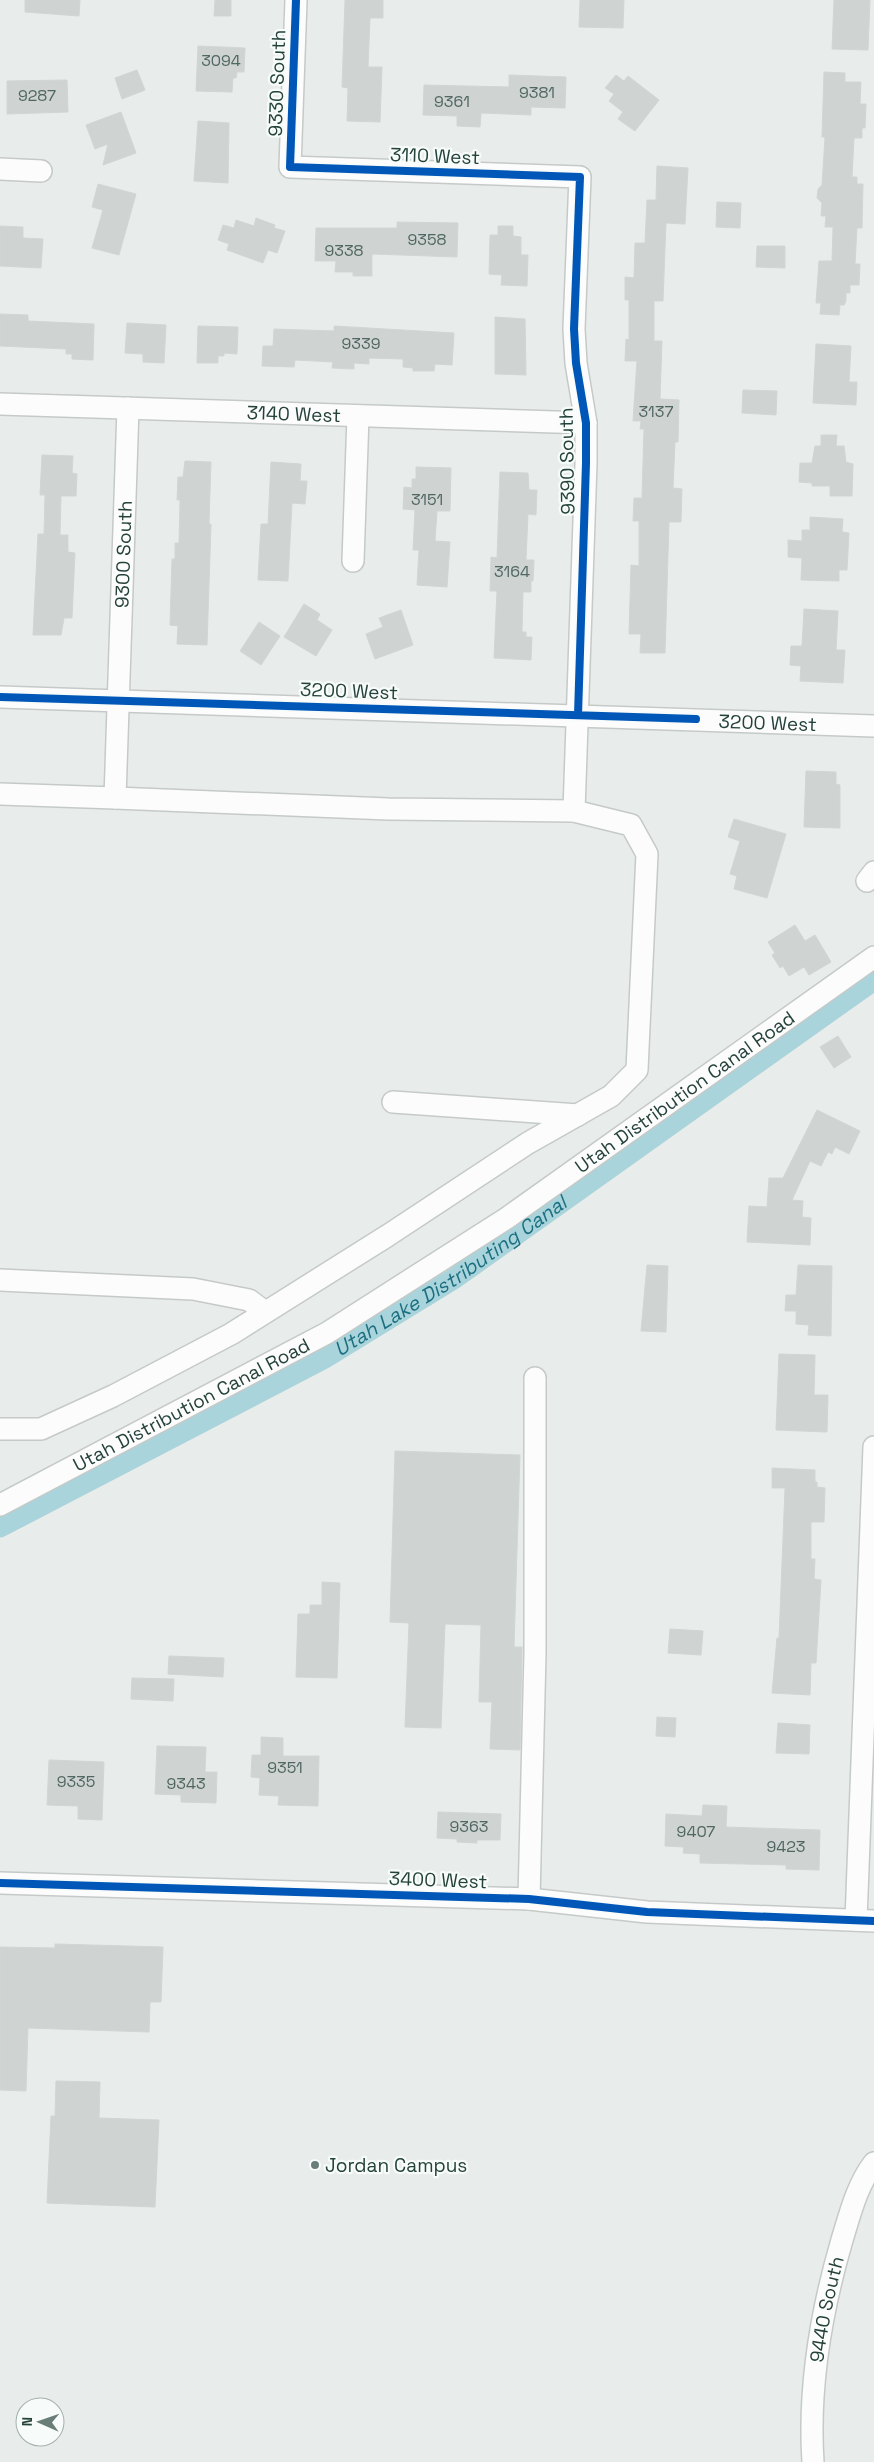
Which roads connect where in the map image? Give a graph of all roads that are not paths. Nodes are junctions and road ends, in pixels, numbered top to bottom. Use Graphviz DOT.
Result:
graph roads {
  1 [pos="296,0"];
  2 [pos="290,167"];
  3 [pos="0,170"];
  4 [pos="41,171"];
  5 [pos="580,177"];
  6 [pos="0,404"];
  7 [pos="128,408"];
  8 [pos="358,416"];
  9 [pos="586,424"];
  10 [pos="353,561"];
  11 [pos="0,697"];
  12 [pos="118,701"];
  13 [pos="578,714"];
  14 [pos="874,726"];
  15 [pos="0,794"];
  16 [pos="115,798"];
  17 [pos="574,811"];
  18 [pos="874,957"];
  19 [pos="393,1102"];
  20 [pos="578,1114"];
  21 [pos="0,1280"];
  22 [pos="265,1312"];
  23 [pos="535,1378"];
  24 [pos="0,1429"];
  25 [pos="874,1447"];
  26 [pos="0,1505"];
  27 [pos="0,1882"];
  28 [pos="529,1899"];
  29 [pos="865,1920"];
  30 [pos="874,2164"];
  31 [pos="813,2462"];
  1 -- 2 [label="street, 9330 South"];
  2 -- 5 [label="street, 3110 West"];
  3 -- 4 [label="street"];
  5 -- 9 [label="street, 9390 South"];
  6 -- 7 [label="street, 3140 West"];
  7 -- 8 [label="street, 3140 West"];
  7 -- 12 [label="street, 9300 South"];
  8 -- 9 [label="street, 3140 West"];
  8 -- 10 [label="street"];
  9 -- 13 [label="street, 9390 South"];
  11 -- 12 [label="street, 3200 West"];
  12 -- 13 [label="street, 3200 West"];
  12 -- 16 [label="street, 9300 South"];
  13 -- 14 [label="street, 3200 West"];
  13 -- 17 [label="street, 9390 South"];
  15 -- 16 [label="street"];
  16 -- 17 [label="street"];
  17 -- 20 [label="street"];
  18 -- 26 [label="street, Utah Distribution Canal Road"];
  19 -- 20 [label="street"];
  20 -- 22 [label="street"];
  21 -- 22 [label="street"];
  22 -- 24 [label="street"];
  23 -- 28 [label="street"];
  25 -- 29 [label="street"];
  27 -- 28 [label="street, 3400 West"];
  28 -- 29 [label="street, 3400 West"];
  30 -- 31 [label="street, 9440 South"];
}
